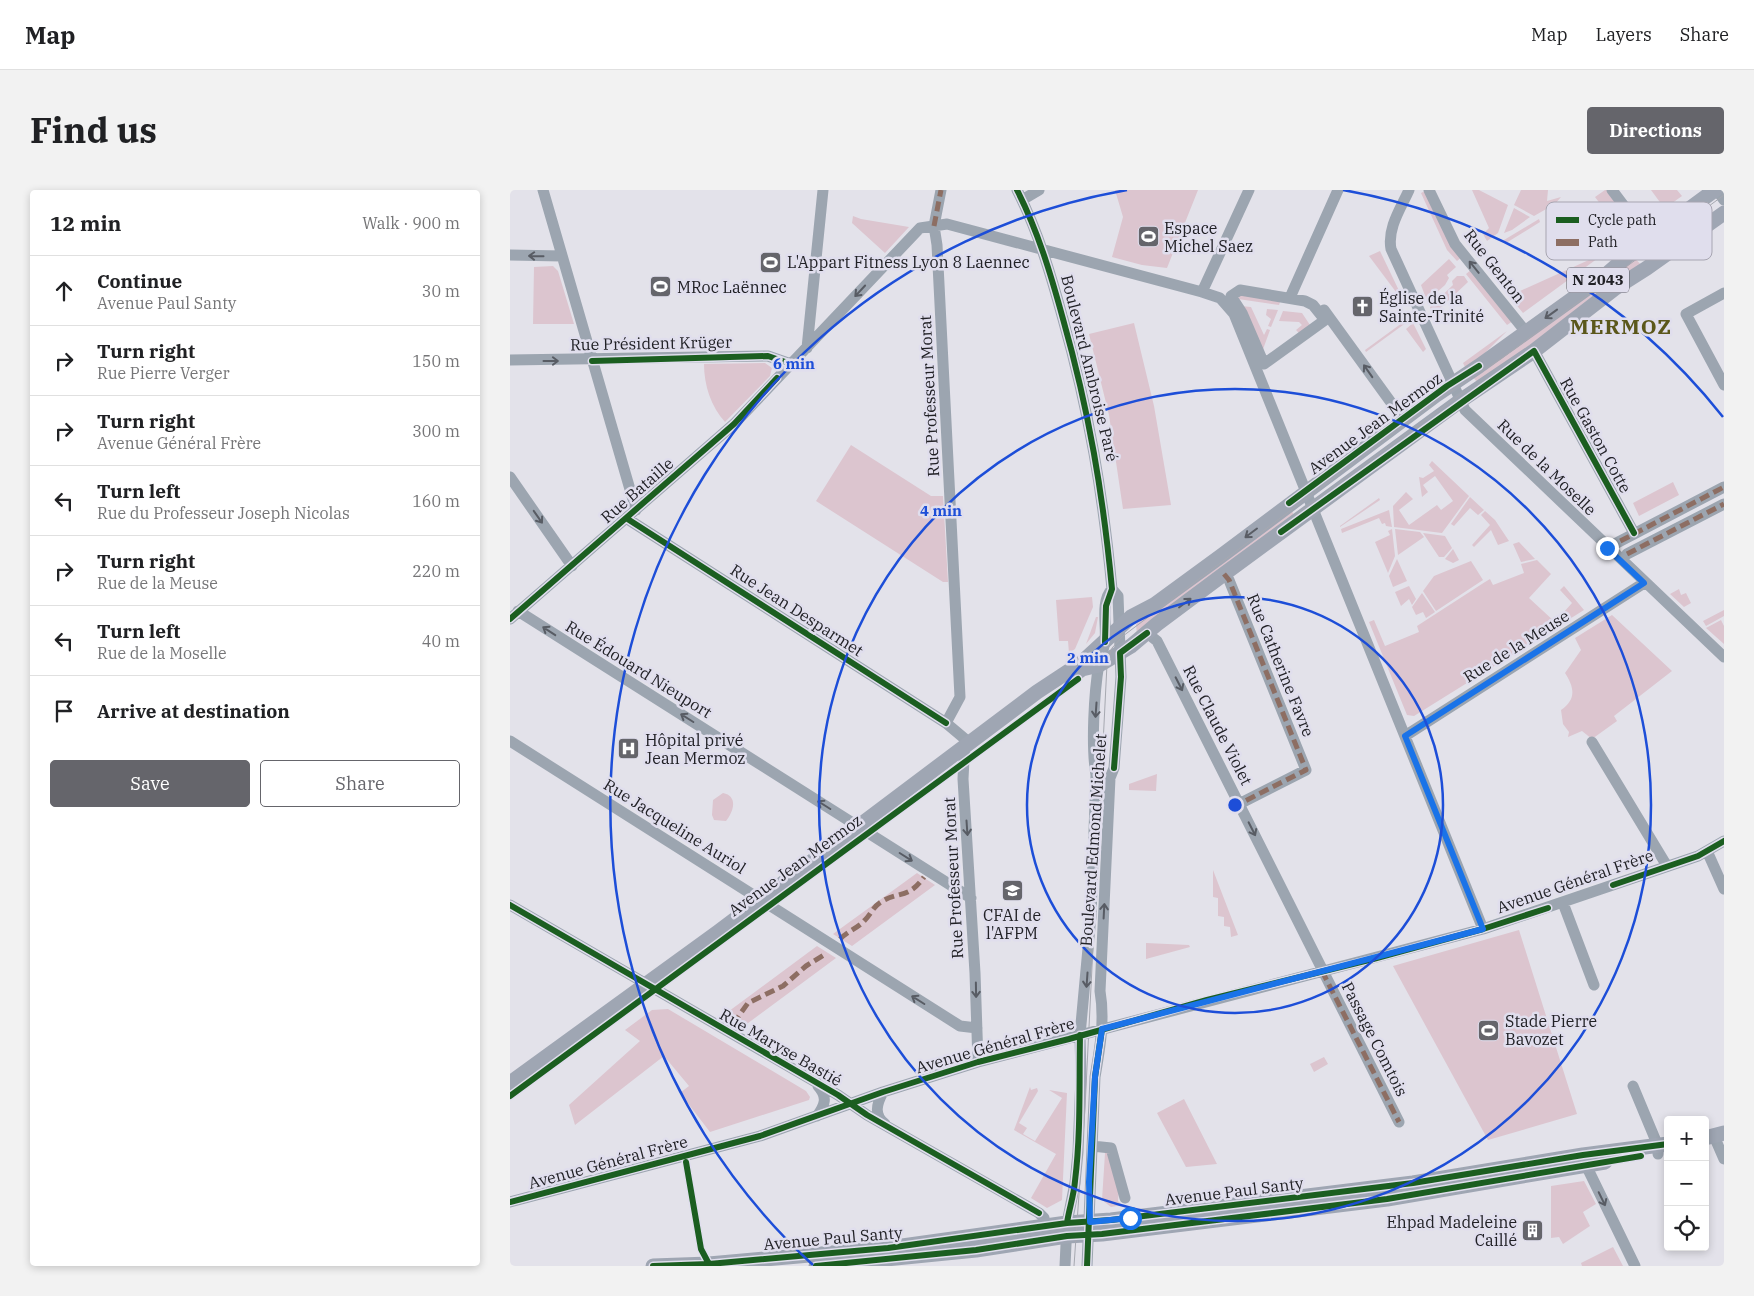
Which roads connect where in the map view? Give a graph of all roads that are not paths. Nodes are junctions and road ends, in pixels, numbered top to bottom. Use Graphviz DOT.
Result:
graph roads {
  1 [pos="543,190"];
  2 [pos="823,190"];
  3 [pos="942,190"];
  4 [pos="1039,190"];
  5 [pos="1249,190"];
  6 [pos="1338,190"];
  7 [pos="1409,190"];
  8 [pos="1429,190"];
  9 [pos="1612,190"];
  10 [pos="1716,190"];
  11 [pos="1020,195"];
  12 [pos="1724,200"];
  13 [pos="1621,202"];
  14 [pos="1700,202"];
  15 [pos="1724,213"];
  16 [pos="1712,222"];
  17 [pos="934,226"];
  18 [pos="1042,249"];
  19 [pos="510,255"];
  20 [pos="562,256"];
  21 [pos="1624,260"];
  22 [pos="1658,260"];
  23 [pos="1202,292"];
  24 [pos="1292,293"];
  25 [pos="1724,293"];
  26 [pos="1220,298"];
  27 [pos="811,310"];
  28 [pos="828,326"];
  29 [pos="1526,332"];
  30 [pos="807,348"];
  31 [pos="1534,351"];
  32 [pos="510,360"];
  33 [pos="592,361"];
  34 [pos="791,364"];
  35 [pos="1264,364"];
  36 [pos="1450,377"];
  37 [pos="1724,385"];
  38 [pos="1460,401"];
  39 [pos="1403,419"];
  40 [pos="510,477"];
  41 [pos="1724,487"];
  42 [pos="1305,491"];
  43 [pos="1724,504"];
  44 [pos="1313,510"];
  45 [pos="631,516"];
  46 [pos="1634,533"];
  47 [pos="1607,548"];
  48 [pos="1627,554"];
  49 [pos="572,566"];
  50 [pos="1224,574"];
  51 [pos="1644,583"];
  52 [pos="1112,589"];
  53 [pos="514,615"];
  54 [pos="1119,627"];
  55 [pos="1147,633"];
  56 [pos="1105,642"];
  57 [pos="1120,653"];
  58 [pos="1724,658"];
  59 [pos="1099,665"];
  60 [pos="946,723"];
  61 [pos="1405,736"];
  62 [pos="510,741"];
  63 [pos="1592,742"];
  64 [pos="965,751"];
  65 [pos="1239,804"];
  66 [pos="862,829"];
  67 [pos="1724,841"];
  68 [pos="1707,851"];
  69 [pos="1668,866"];
  70 [pos="1724,889"];
  71 [pos="971,898"];
  72 [pos="764,901"];
  73 [pos="1563,903"];
  74 [pos="510,905"];
  75 [pos="1483,929"];
  76 [pos="1322,971"];
  77 [pos="1594,985"];
  78 [pos="648,986"];
  79 [pos="976,1028"];
  80 [pos="1102,1029"];
  81 [pos="1080,1035"];
  82 [pos="978,1062"];
  83 [pos="510,1084"];
  84 [pos="817,1084"];
  85 [pos="1633,1086"];
  86 [pos="510,1092"];
  87 [pos="883,1092"];
  88 [pos="848,1104"];
  89 [pos="817,1116"];
  90 [pos="1399,1122"];
  91 [pos="894,1131"];
  92 [pos="1715,1139"];
  93 [pos="1092,1146"];
  94 [pos="1663,1149"];
  95 [pos="1724,1159"];
  96 [pos="1584,1160"];
  97 [pos="1125,1198"];
  98 [pos="510,1202"];
  99 [pos="1090,1228"];
  100 [pos="1067,1229"];
  101 [pos="1046,1233"];
  102 [pos="818,1263"];
  103 [pos="710,1265"];
  104 [pos="653,1266"];
  105 [pos="1065,1266"];
  106 [pos="1087,1266"];
  107 [pos="1635,1266"];
  1 -- 20 [label="street"];
  2 -- 27 [label="street"];
  3 -- 17 [label="street"];
  4 -- 11 [label="street"];
  5 -- 23 [label="street"];
  6 -- 24 [label="street"];
  7 -- 36 [label="street, Rue de la Moselle"];
  29 -- 8 [label="street, Rue Genton, one-way"];
  9 -- 13 [label="street"];
  10 -- 12 [label="street"];
  10 -- 14 [label="main road, Avenue Jean Mermoz / N 2043"];
  11 -- 18 [label="street, Boulevard Ambroise Paré"];
  15 -- 16 [label="main road, Avenue Jean Mermoz / N 2043"];
  17 -- 18 [label="street"];
  17 -- 28 [label="street, Rue Bataille, one-way"];
  17 -- 60 [label="street, Rue Professeur Morat"];
  18 -- 23 [label="street"];
  18 -- 52 [label="street, Boulevard Ambroise Paré"];
  20 -- 19 [label="street, one-way"];
  20 -- 33 [label="street"];
  21 -- 29 [label="main road, Avenue Jean Mermoz / N 2043, one-way"];
  22 -- 31 [label="main road, Avenue Jean Mermoz / N 2043"];
  23 -- 26 [label="street"];
  24 -- 26 [label="street"];
  39 -- 24 [label="street, one-way"];
  25 -- 37 [label="street"];
  26 -- 42 [label="street"];
  27 -- 28 [label="street"];
  27 -- 30 [label="street"];
  28 -- 30 [label="street, Rue Bataille"];
  29 -- 36 [label="main road, Avenue Jean Mermoz / N 2043"];
  30 -- 34 [label="street, Rue Bataille"];
  31 -- 38 [label="main road, Avenue Jean Mermoz / N 2043"];
  31 -- 46 [label="street, Rue Gaston Cotte"];
  32 -- 33 [label="street, Rue Président Krüger, one-way"];
  33 -- 34 [label="street, Rue Président Krüger"];
  33 -- 45 [label="street"];
  34 -- 45 [label="street, Rue Bataille"];
  35 -- 35 [label="street"];
  36 -- 38 [label="street, Rue de la Moselle"];
  36 -- 39 [label="main road, Avenue Jean Mermoz"];
  38 -- 44 [label="main road, Avenue Jean Mermoz"];
  38 -- 47 [label="street, Rue de la Moselle"];
  39 -- 42 [label="main road, Avenue Jean Mermoz"];
  40 -- 49 [label="street, one-way"];
  41 -- 46 [label="street"];
  42 -- 44 [label="street"];
  42 -- 54 [label="main road, Avenue Jean Mermoz, one-way"];
  43 -- 48 [label="street"];
  44 -- 50 [label="main road, Avenue Jean Mermoz"];
  44 -- 61 [label="street"];
  45 -- 49 [label="street, Rue Bataille"];
  45 -- 60 [label="street, Rue Jean Desparmet"];
  46 -- 47 [label="street"];
  47 -- 51 [label="street, Rue de la Moselle"];
  49 -- 53 [label="street, Rue Bataille"];
  55 -- 50 [label="main road, Avenue Jean Mermoz, one-way"];
  50 -- 65 [label="street, Rue Catherine Favre"];
  51 -- 58 [label="street, Rue de la Moselle"];
  51 -- 61 [label="street, Rue de la Meuse"];
  52 -- 54 [label="street, Boulevard Ambroise Paré"];
  52 -- 56 [label="street, Boulevard Ambroise Paré"];
  66 -- 53 [label="street, Rue Édouard Nieuport, one-way"];
  54 -- 56 [label="main road, Avenue Jean Mermoz"];
  54 -- 57 [label="street, Boulevard Edmond Michelet"];
  55 -- 57 [label="main road, Avenue Jean Mermoz"];
  55 -- 65 [label="street, Rue Claude Violet, one-way"];
  56 -- 59 [label="street, Boulevard Edmond Michelet"];
  56 -- 64 [label="main road, Avenue Jean Mermoz"];
  57 -- 59 [label="main road, Avenue Jean Mermoz"];
  80 -- 57 [label="street, Boulevard Edmond Michelet, one-way"];
  59 -- 64 [label="main road, Avenue Jean Mermoz"];
  59 -- 81 [label="street, Boulevard Edmond Michelet, one-way"];
  60 -- 64 [label="street"];
  61 -- 75 [label="street"];
  62 -- 72 [label="street, Rue Jacqueline Auriol"];
  63 -- 69 [label="street"];
  64 -- 66 [label="main road, Avenue Jean Mermoz"];
  64 -- 71 [label="street, Rue Professeur Morat, one-way"];
  65 -- 76 [label="street, Rue Claude Violet, one-way"];
  66 -- 71 [label="street, Rue Édouard Nieuport, one-way"];
  66 -- 72 [label="main road, Avenue Jean Mermoz"];
  67 -- 68 [label="street, Avenue Général Frère"];
  68 -- 69 [label="street, Avenue Général Frère"];
  68 -- 70 [label="street"];
  69 -- 73 [label="street, Avenue Général Frère"];
  71 -- 79 [label="street, Rue Professeur Morat, one-way"];
  72 -- 78 [label="main road, Avenue Jean Mermoz"];
  79 -- 72 [label="street, Rue Jacqueline Auriol, one-way"];
  73 -- 75 [label="street, Avenue Général Frère"];
  73 -- 77 [label="street"];
  74 -- 78 [label="street, Rue Maryse Bastié"];
  75 -- 76 [label="street, Avenue Général Frère"];
  76 -- 80 [label="street, Avenue Général Frère"];
  76 -- 90 [label="street, Passage Comtois"];
  78 -- 83 [label="main road, Avenue Jean Mermoz"];
  78 -- 84 [label="street, Rue Maryse Bastié"];
  78 -- 86 [label="main road, Avenue Jean Mermoz"];
  79 -- 82 [label="street, Rue Professeur Morat"];
  80 -- 81 [label="street, Avenue Général Frère"];
  80 -- 93 [label="street, Boulevard Edmond Michelet"];
  81 -- 82 [label="street, Avenue Général Frère"];
  81 -- 100 [label="street, Boulevard Edmond Michelet"];
  82 -- 87 [label="street, Avenue Général Frère"];
  84 -- 88 [label="street, Rue Maryse Bastié"];
  84 -- 89 [label="street, Rue Maryse Bastié"];
  85 -- 94 [label="street"];
  87 -- 88 [label="street, Avenue Général Frère"];
  87 -- 91 [label="street, Rue Maryse Bastié"];
  88 -- 89 [label="street, Avenue Général Frère"];
  88 -- 91 [label="street, Rue Maryse Bastié"];
  89 -- 98 [label="street, Avenue Général Frère"];
  91 -- 101 [label="street, Rue Maryse Bastié"];
  92 -- 95 [label="street"];
  93 -- 97 [label="street"];
  93 -- 99 [label="street, Boulevard Edmond Michelet"];
  94 -- 96 [label="main road, Avenue Paul Santy"];
  96 -- 99 [label="main road, Avenue Paul Santy"];
  96 -- 107 [label="street, one-way"];
  99 -- 100 [label="main road, Avenue Paul Santy"];
  99 -- 106 [label="street, Boulevard Edmond Michelet"];
  100 -- 101 [label="main road, Avenue Paul Santy"];
  100 -- 105 [label="street, Boulevard Edmond Michelet"];
  101 -- 102 [label="main road, Avenue Paul Santy"];
  102 -- 103 [label="main road, Avenue Paul Santy"];
  103 -- 104 [label="main road, Avenue Paul Santy"];
}
